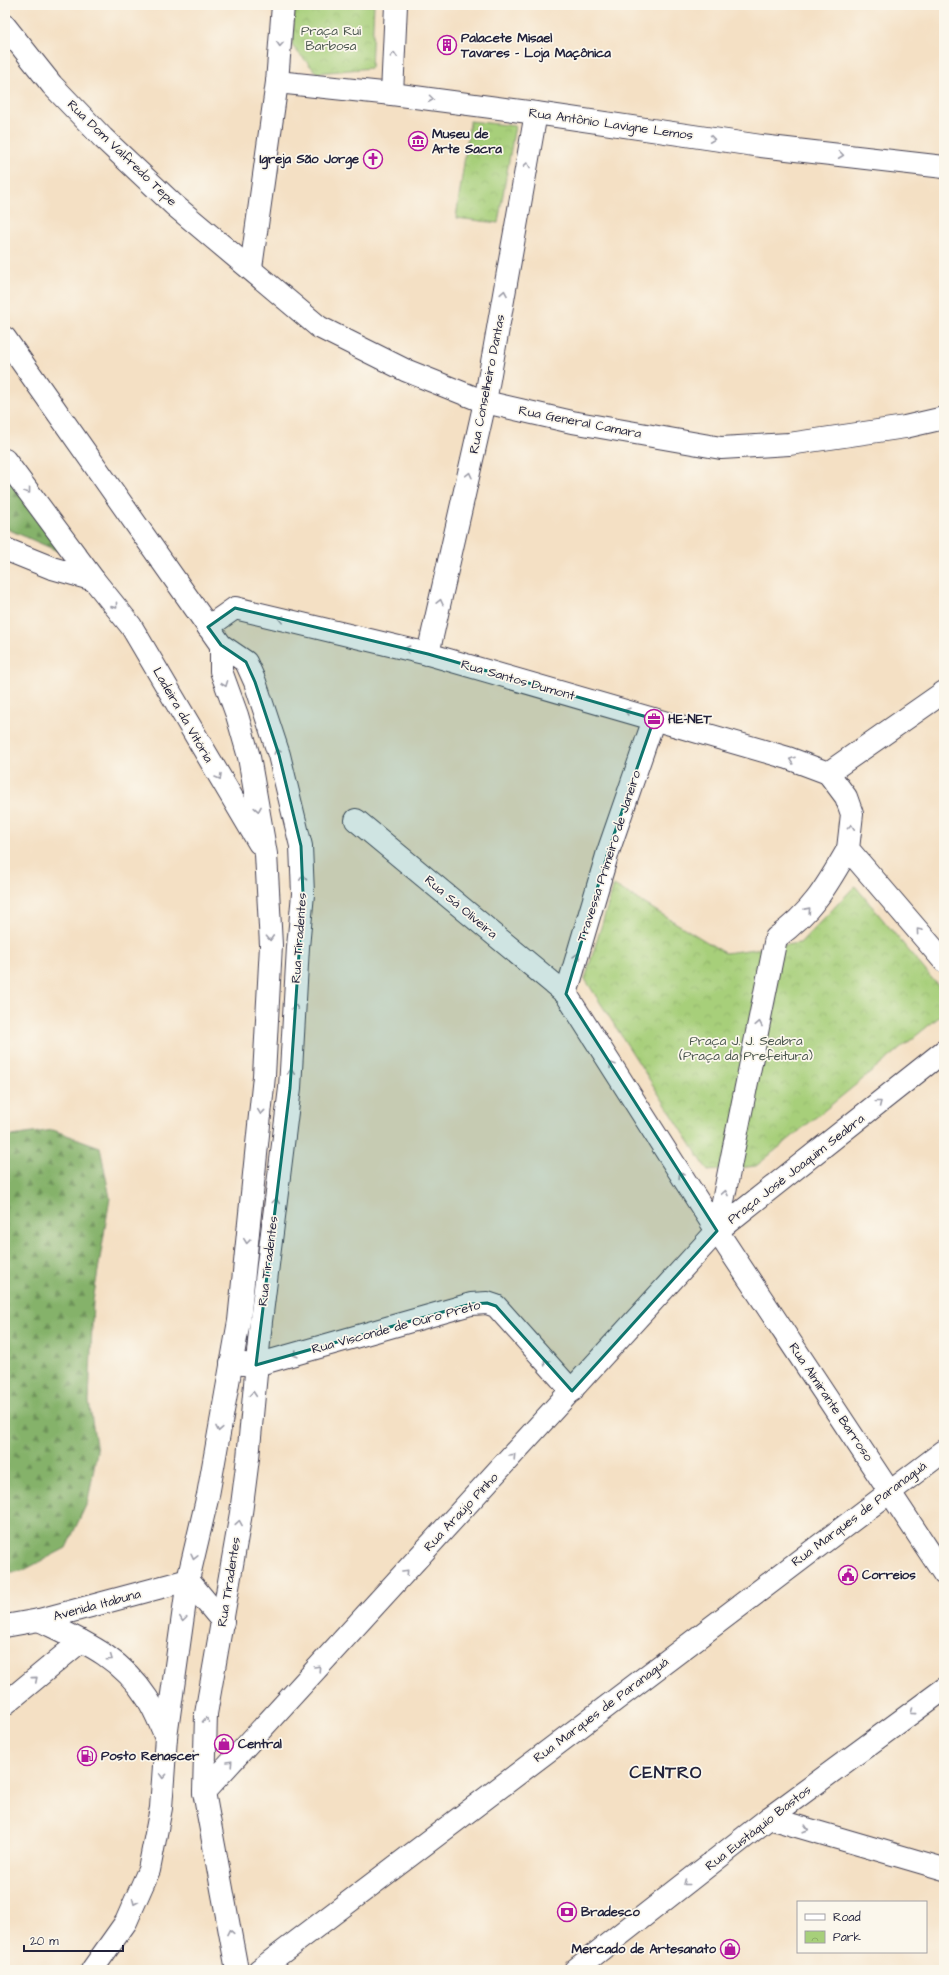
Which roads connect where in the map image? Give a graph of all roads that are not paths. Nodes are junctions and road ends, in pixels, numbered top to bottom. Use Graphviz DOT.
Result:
graph roads {
  1 [pos="283,5"];
  2 [pos="396,5"];
  3 [pos="5,26"];
  4 [pos="277,82"];
  5 [pos="392,94"];
  6 [pos="536,113"];
  7 [pos="944,167"];
  8 [pos="251,268"];
  9 [pos="5,338"];
  10 [pos="485,402"];
  11 [pos="944,418"];
  12 [pos="5,460"];
  13 [pos="5,549"];
  14 [pos="94,580"];
  15 [pos="208,627"];
  16 [pos="221,646"];
  17 [pos="428,654"];
  18 [pos="944,692"];
  19 [pos="654,719"];
  20 [pos="828,773"];
  21 [pos="356,820"];
  22 [pos="848,849"];
  23 [pos="266,854"];
  24 [pos="944,961"];
  25 [pos="566,994"];
  26 [pos="266,1045"];
  27 [pos="292,1046"];
  28 [pos="944,1051"];
  29 [pos="717,1231"];
  30 [pos="231,1363"];
  31 [pos="256,1365"];
  32 [pos="572,1391"];
  33 [pos="944,1451"];
  34 [pos="890,1491"];
  35 [pos="944,1574"];
  36 [pos="188,1580"];
  37 [pos="39,1620"];
  38 [pos="223,1622"];
  39 [pos="5,1626"];
  40 [pos="81,1641"];
  41 [pos="944,1689"];
  42 [pos="5,1704"];
  43 [pos="166,1737"];
  44 [pos="204,1792"];
  45 [pos="769,1818"];
  46 [pos="944,1869"];
  47 [pos="92,1970"];
  48 [pos="237,1970"];
  49 [pos="259,1970"];
  50 [pos="575,1970"];
  1 -- 4 [label="street, one-way"];
  5 -- 2 [label="street, one-way"];
  3 -- 8 [label="street, Rua Dom Valfredo Tepe"];
  4 -- 5 [label="street, Rua Antônio Lavigne Lemos"];
  4 -- 8 [label="street"];
  5 -- 6 [label="street, Rua Antônio Lavigne Lemos, one-way"];
  6 -- 7 [label="street, Rua Antônio Lavigne Lemos, one-way"];
  10 -- 6 [label="street, Rua Conselheiro Dantas, one-way"];
  8 -- 10 [label="street, Rua General Camara"];
  9 -- 15 [label="street"];
  10 -- 11 [label="street, Rua General Camara"];
  17 -- 10 [label="street, Rua Conselheiro Dantas, one-way"];
  12 -- 14 [label="street, Ladeira da Vitória, one-way"];
  13 -- 14 [label="street"];
  14 -- 23 [label="street, Ladeira da Vitória, one-way"];
  15 -- 16 [label="street"];
  17 -- 15 [label="street, Rua Santos Dumont, one-way"];
  16 -- 23 [label="street, Rua Tiradentes, one-way"];
  27 -- 16 [label="street, Rua Tiradentes, one-way"];
  19 -- 17 [label="street, Rua Santos Dumont, one-way"];
  18 -- 20 [label="street"];
  20 -- 19 [label="street, Rua Santos Dumont, one-way"];
  25 -- 19 [label="street, Travessa Primeiro de Janeiro, one-way"];
  22 -- 20 [label="street, one-way"];
  21 -- 25 [label="street, Rua Sá Oliveira"];
  24 -- 22 [label="street, one-way"];
  29 -- 22 [label="street, one-way"];
  23 -- 26 [label="street, Rua Tiradentes, one-way"];
  29 -- 25 [label="street, Praça José Joaquim Seabra, one-way"];
  26 -- 27 [label="street"];
  26 -- 30 [label="street, Rua Tiradentes, one-way"];
  31 -- 27 [label="street, Rua Tiradentes, one-way"];
  29 -- 28 [label="street, Praça José Joaquim Seabra, one-way"];
  29 -- 32 [label="street, Rua Araújo Pinho"];
  29 -- 34 [label="street, Rua Almirante Barroso"];
  30 -- 31 [label="street, Rua Visconde de Ouro Preto"];
  30 -- 36 [label="street, Rua Tiradentes, one-way"];
  32 -- 31 [label="street, Rua Visconde de Ouro Preto, one-way"];
  38 -- 31 [label="street, Rua Tiradentes, one-way"];
  44 -- 32 [label="street, Rua Araújo Pinho, one-way"];
  33 -- 34 [label="street, Rua Marques de Paranaguá"];
  34 -- 35 [label="street, Rua Almirante Barroso"];
  34 -- 49 [label="street, Rua Marques de Paranaguá"];
  36 -- 37 [label="street, Avenida Itabuna"];
  36 -- 38 [label="street"];
  36 -- 43 [label="street, Rua Tiradentes, one-way"];
  37 -- 39 [label="street, Avenida Itabuna"];
  37 -- 40 [label="street"];
  44 -- 38 [label="street, Rua Tiradentes, one-way"];
  42 -- 40 [label="street, one-way"];
  40 -- 43 [label="street, one-way"];
  41 -- 45 [label="street, Rua Eustáquio Bastos, one-way"];
  43 -- 47 [label="street, one-way"];
  48 -- 44 [label="street, Rua Tiradentes, one-way"];
  45 -- 46 [label="street, one-way"];
  45 -- 50 [label="street, Rua Eustáquio Bastos, one-way"];
}
